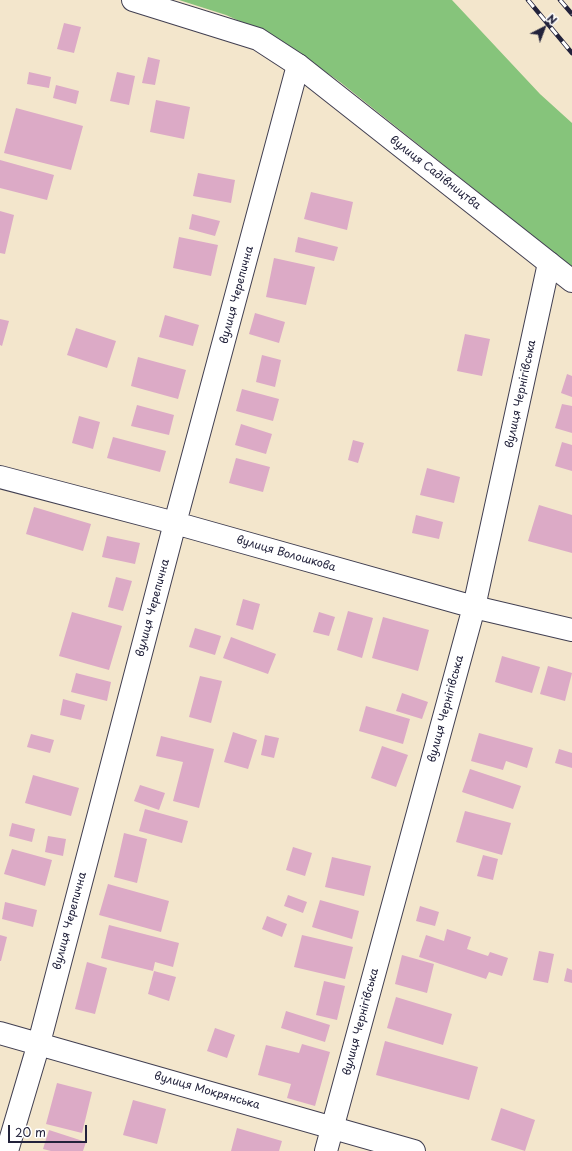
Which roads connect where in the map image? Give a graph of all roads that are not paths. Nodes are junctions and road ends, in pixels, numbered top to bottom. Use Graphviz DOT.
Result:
graph roads {
  1 [pos="133,0"];
  2 [pos="298,65"];
  3 [pos="549,263"];
  4 [pos="572,281"];
  5 [pos="0,477"];
  6 [pos="175,524"];
  7 [pos="474,607"];
  8 [pos="572,630"];
  9 [pos="0,1033"];
  10 [pos="39,1043"];
  11 [pos="332,1128"];
  12 [pos="7,1151"];
  13 [pos="326,1151"];
  14 [pos="414,1151"];
  1 -- 2 [label="street, вулиця Садівництва"];
  2 -- 3 [label="street, вулиця Садівництва"];
  2 -- 6 [label="street, вулиця Черепична"];
  3 -- 4 [label="street, вулиця Садівництва"];
  3 -- 7 [label="street, вулиця Чернігівська"];
  5 -- 6 [label="street, вулиця Волошкова"];
  6 -- 7 [label="street, вулиця Волошкова"];
  6 -- 10 [label="street, вулиця Черепична"];
  7 -- 8 [label="street, вулиця Волошкова"];
  7 -- 11 [label="street, вулиця Чернігівська"];
  9 -- 10 [label="street, вулиця Мокрянська"];
  10 -- 11 [label="street, вулиця Мокрянська"];
  10 -- 12 [label="street, вулиця Черепична"];
  11 -- 13 [label="street, вулиця Чернігівська"];
  11 -- 14 [label="street, вулиця Мокрянська"];
}
